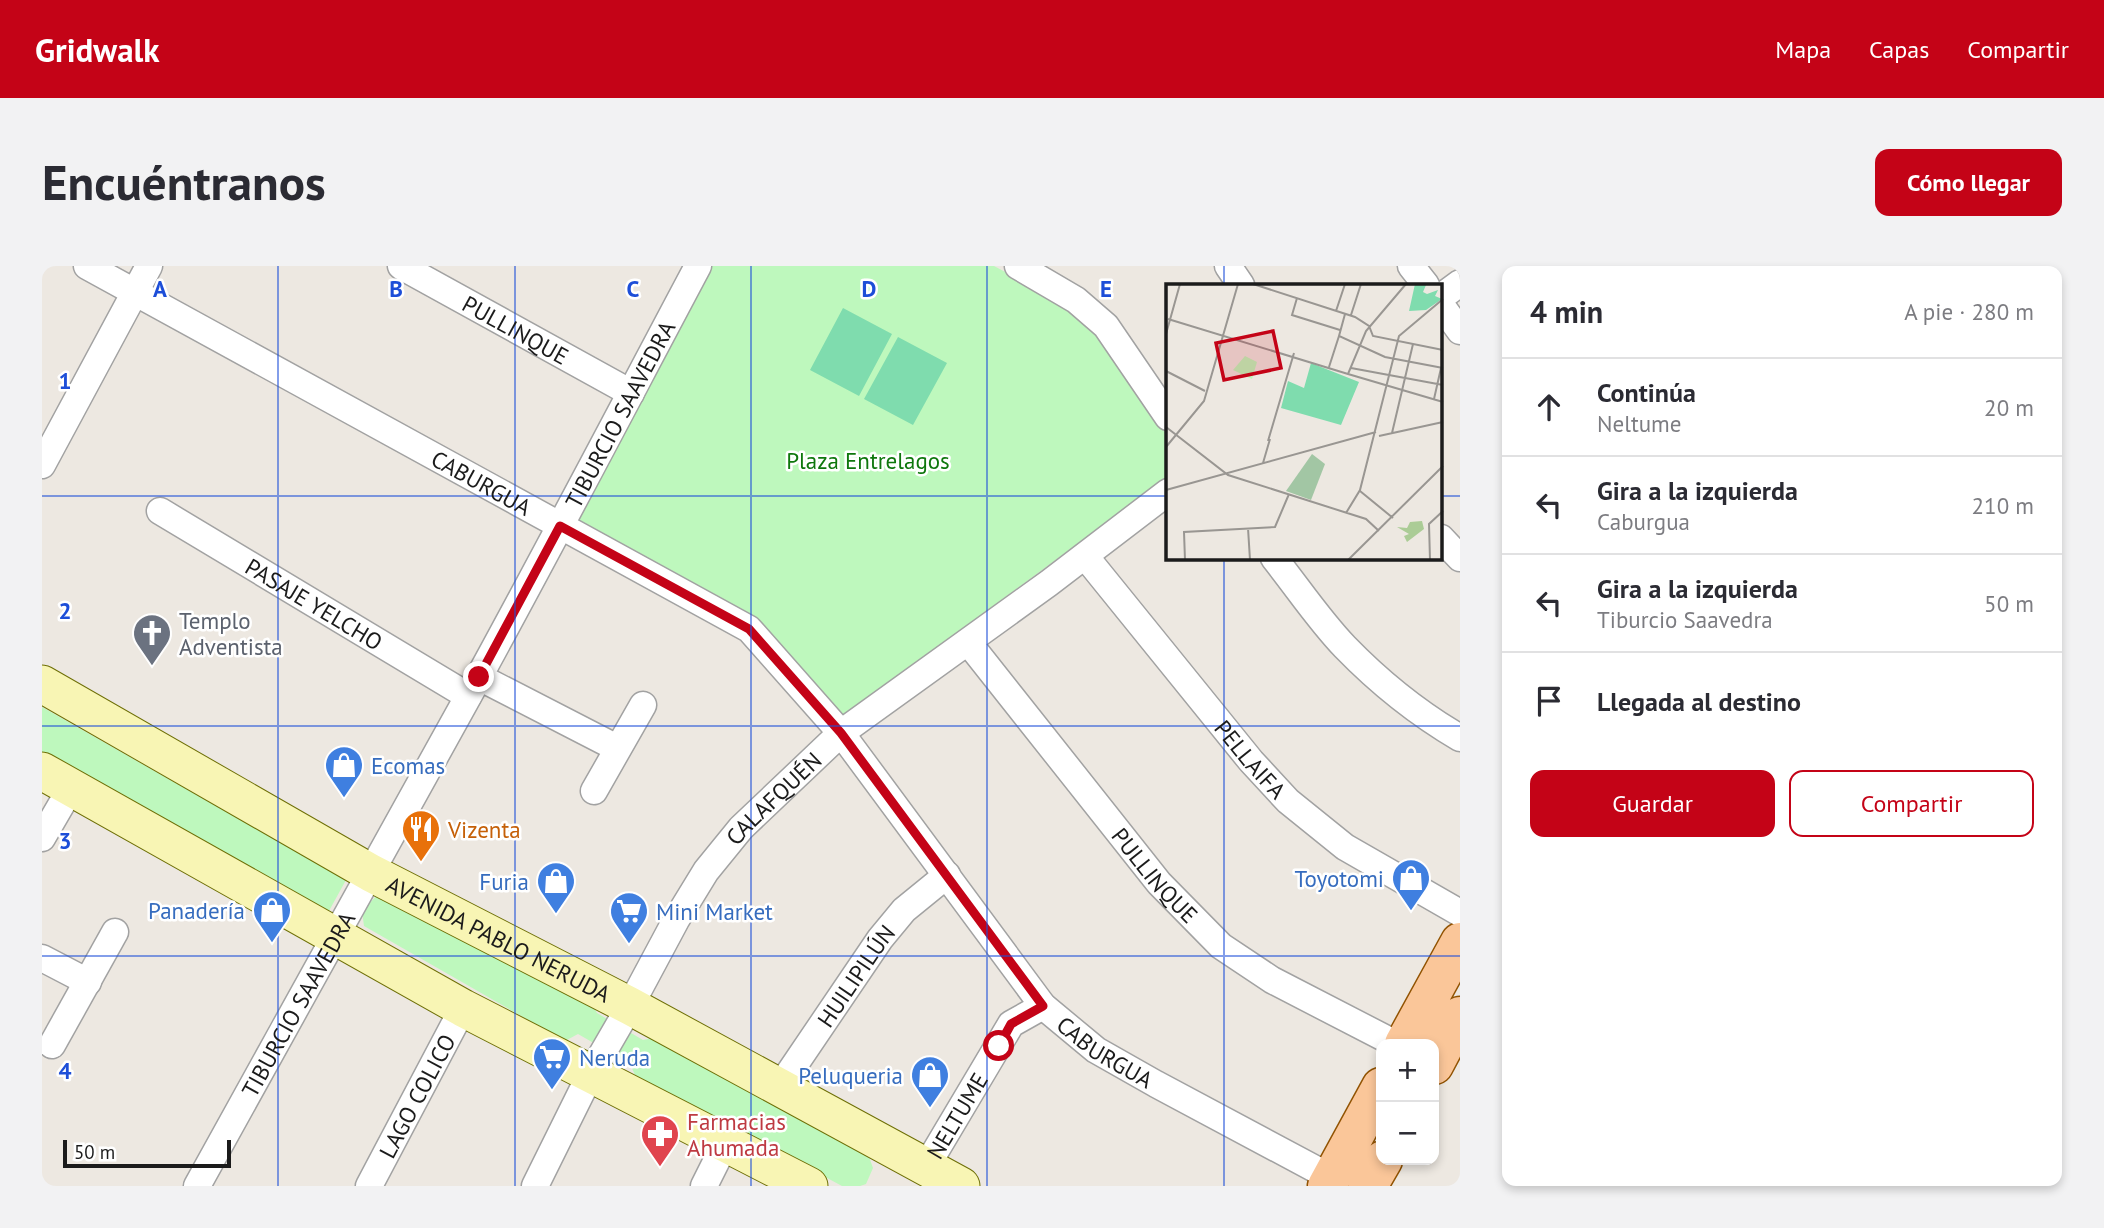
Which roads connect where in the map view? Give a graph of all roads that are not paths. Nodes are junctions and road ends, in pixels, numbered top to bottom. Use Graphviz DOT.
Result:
graph roads {
  1 [pos="87,266"];
  2 [pos="149,266"];
  3 [pos="401,266"];
  4 [pos="698,266"];
  5 [pos="1018,266"];
  6 [pos="1228,266"];
  7 [pos="1411,266"];
  8 [pos="1460,283"];
  9 [pos="1240,284"];
  10 [pos="1425,284"];
  11 [pos="135,292"];
  12 [pos="1442,297"];
  13 [pos="1442,306"];
  14 [pos="1460,331"];
  15 [pos="631,393"];
  16 [pos="1166,414"];
  17 [pos="42,465"];
  18 [pos="1166,494"];
  19 [pos="159,511"];
  20 [pos="560,526"];
  21 [pos="1442,539"];
  22 [pos="1085,556"];
  23 [pos="1460,558"];
  24 [pos="1276,560"];
  25 [pos="968,642"];
  26 [pos="42,684"];
  27 [pos="474,687"];
  28 [pos="643,705"];
  29 [pos="841,733"];
  30 [pos="1460,738"];
  31 [pos="617,748"];
  32 [pos="56,780"];
  33 [pos="594,791"];
  34 [pos="42,838"];
  35 [pos="371,873"];
  36 [pos="947,874"];
  37 [pos="1460,913"];
  38 [pos="116,932"];
  39 [pos="333,937"];
  40 [pos="1460,942"];
  41 [pos="42,958"];
  42 [pos="88,982"];
  43 [pos="630,1006"];
  44 [pos="1043,1006"];
  45 [pos="463,1008"];
  46 [pos="1460,1016"];
  47 [pos="1386,1039"];
  48 [pos="1407,1039"];
  49 [pos="52,1045"];
  50 [pos="1439,1056"];
  51 [pos="590,1075"];
  52 [pos="779,1088"];
  53 [pos="1376,1100"];
  54 [pos="726,1142"];
  55 [pos="1376,1163"];
  56 [pos="926,1167"];
  57 [pos="1345,1179"];
  58 [pos="197,1186"];
  59 [pos="369,1186"];
  60 [pos="535,1186"];
  61 [pos="704,1186"];
  62 [pos="809,1186"];
  63 [pos="961,1186"];
  1 -- 11 [label="street, CABURGUA"];
  2 -- 11 [label="street"];
  3 -- 15 [label="street, PULLINQUE"];
  4 -- 15 [label="street, TIBURCIO SAAVEDRA"];
  5 -- 16 [label="street"];
  6 -- 9 [label="street"];
  7 -- 10 [label="street"];
  8 -- 12 [label="street"];
  11 -- 17 [label="street"];
  11 -- 20 [label="street, CABURGUA"];
  13 -- 14 [label="street"];
  15 -- 20 [label="street, TIBURCIO SAAVEDRA"];
  18 -- 22 [label="street, CALAFQUÉN"];
  19 -- 27 [label="street, PASAJE YELCHO"];
  20 -- 27 [label="street, TIBURCIO SAAVEDRA"];
  20 -- 29 [label="street, CABURGUA"];
  21 -- 23 [label="street"];
  22 -- 25 [label="street, CALAFQUÉN"];
  22 -- 37 [label="street, PELLAIFA"];
  24 -- 30 [label="street"];
  25 -- 29 [label="street, CALAFQUÉN"];
  25 -- 47 [label="street, PULLINQUE"];
  26 -- 35 [label="main road, AVENIDA PABLO NERUDA"];
  27 -- 31 [label="street, PASAJE YELCHO"];
  27 -- 35 [label="street, TIBURCIO SAAVEDRA"];
  28 -- 31 [label="street"];
  29 -- 36 [label="street, CABURGUA"];
  29 -- 43 [label="street, CALAFQUÉN"];
  31 -- 33 [label="street"];
  32 -- 34 [label="street"];
  32 -- 39 [label="main road"];
  35 -- 39 [label="street, TIBURCIO SAAVEDRA"];
  35 -- 43 [label="main road, AVENIDA PABLO NERUDA"];
  36 -- 44 [label="street, CABURGUA"];
  36 -- 52 [label="street, HUILIPILÚN"];
  38 -- 42 [label="street"];
  39 -- 45 [label="main road"];
  39 -- 58 [label="street, TIBURCIO SAAVEDRA"];
  40 -- 48 [label="main road"];
  41 -- 42 [label="street"];
  42 -- 49 [label="street"];
  43 -- 51 [label="street, CALAFQUÉN"];
  43 -- 52 [label="main road, AVENIDA PABLO NERUDA"];
  44 -- 56 [label="street, NELTUME"];
  44 -- 57 [label="street, CABURGUA"];
  45 -- 51 [label="main road"];
  45 -- 59 [label="street, LAGO COLICO"];
  46 -- 50 [label="main road"];
  51 -- 54 [label="main road"];
  51 -- 60 [label="street, CALAFQUÉN"];
  52 -- 56 [label="main road, AVENIDA PABLO NERUDA"];
  53 -- 57 [label="main road"];
  54 -- 61 [label="street"];
  54 -- 62 [label="main road"];
  55 -- 57 [label="main road"];
  56 -- 63 [label="main road, AVENIDA PABLO NERUDA"];
}
